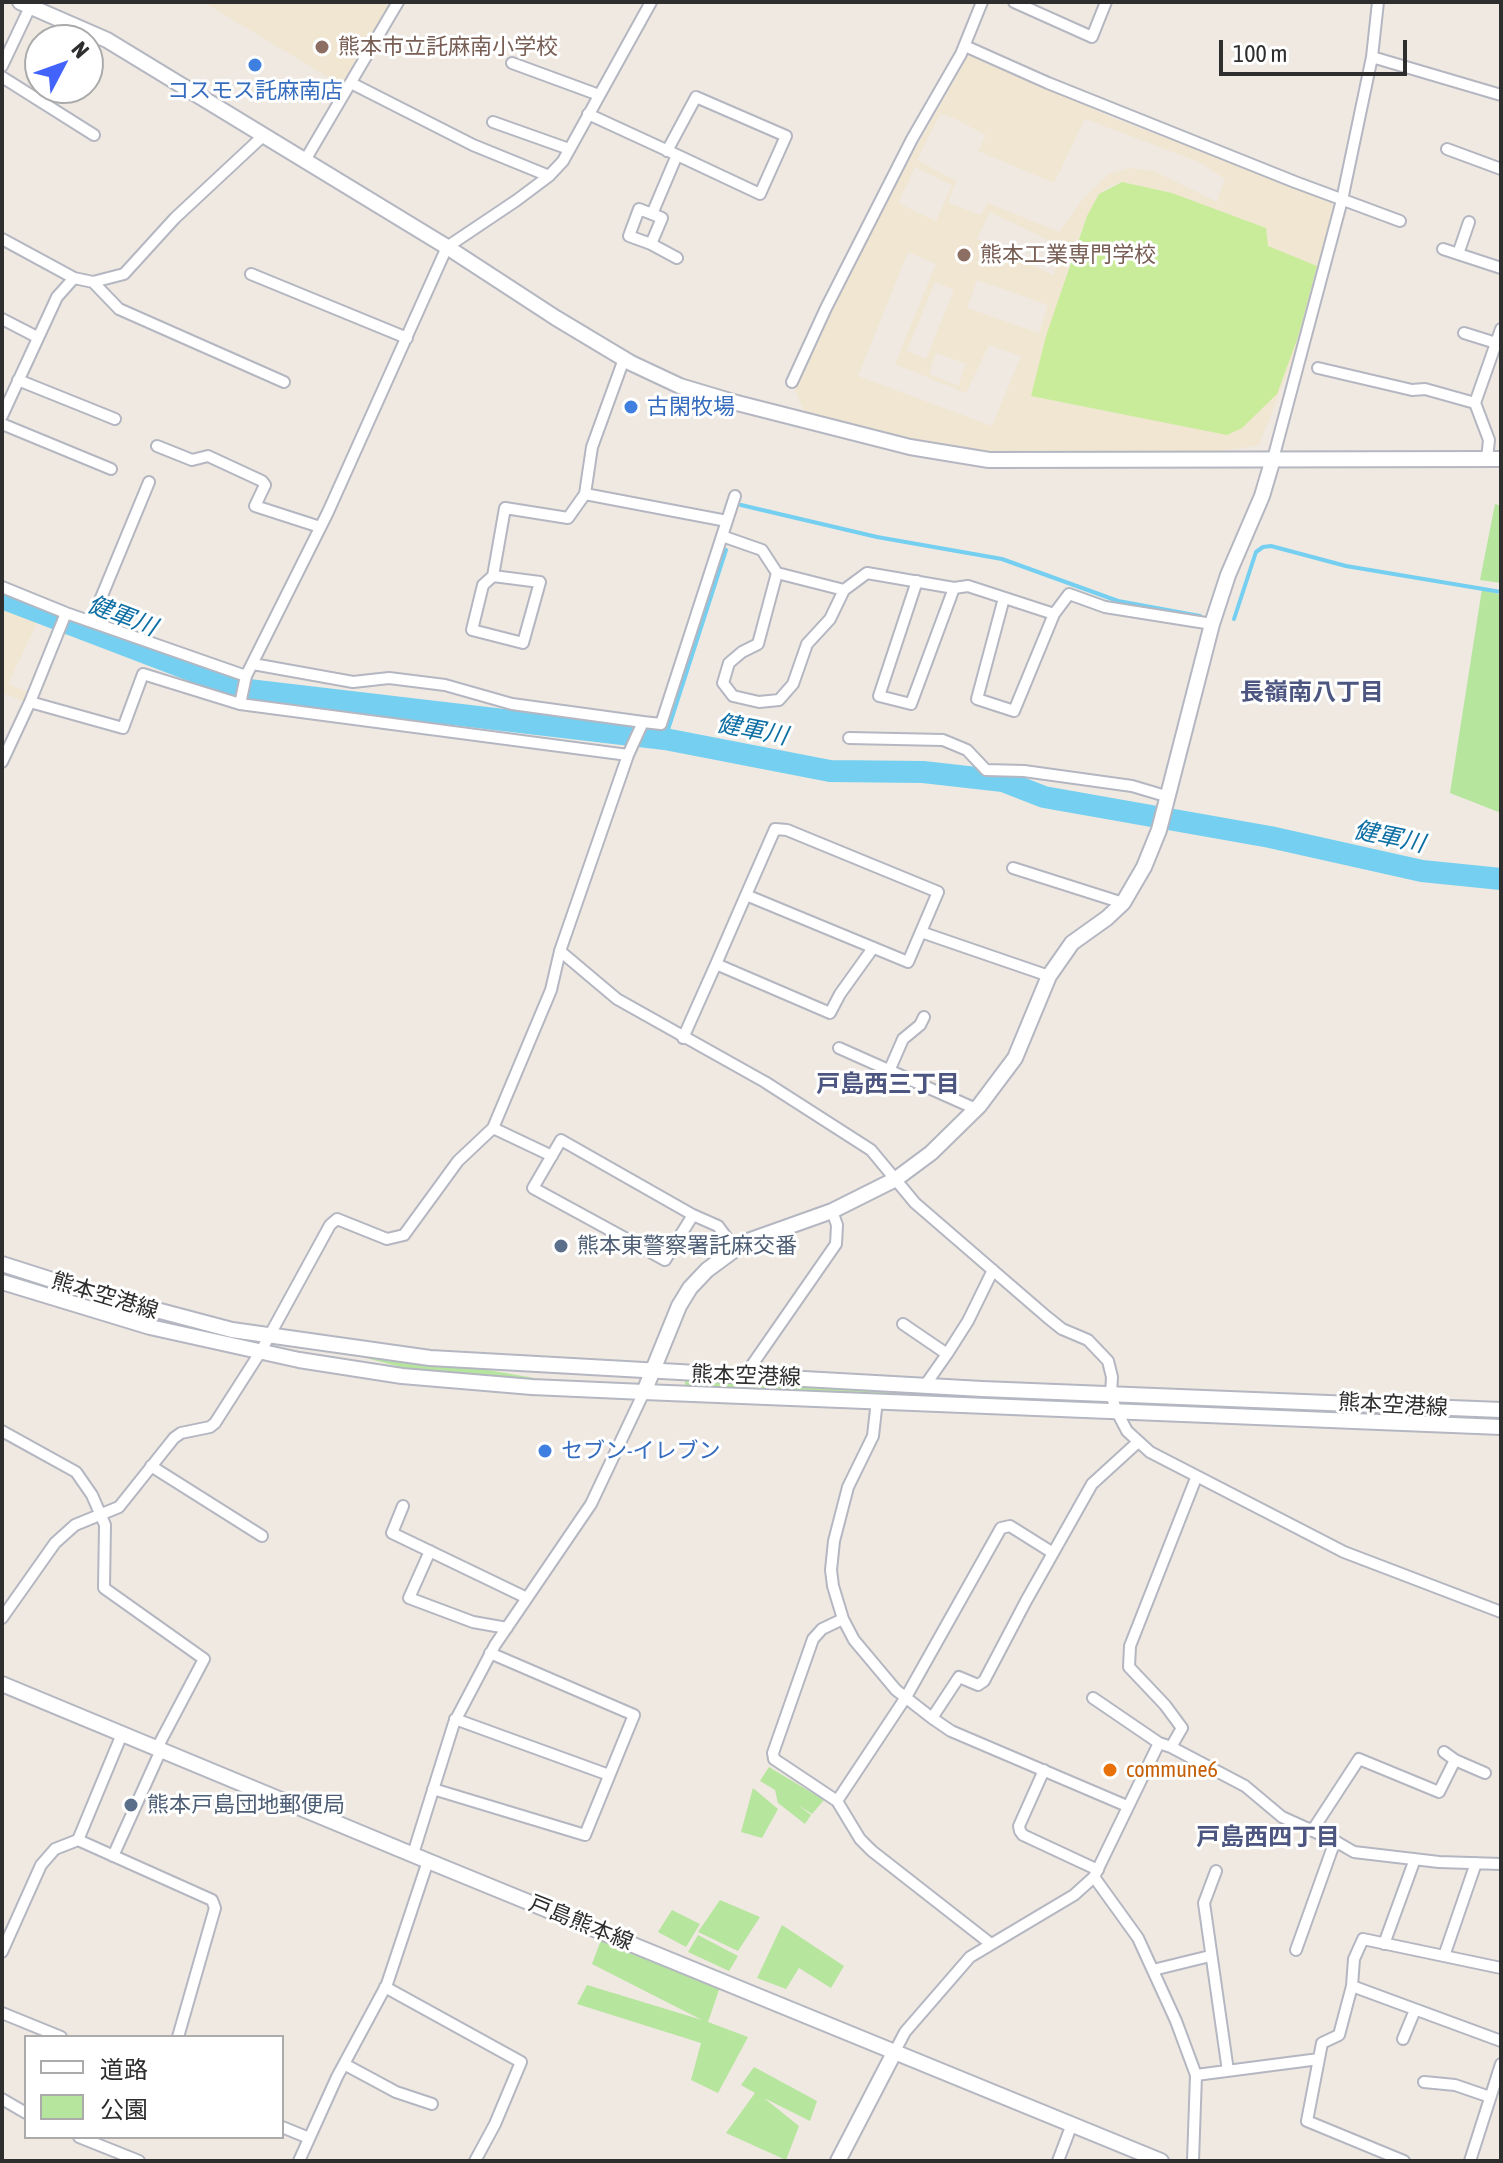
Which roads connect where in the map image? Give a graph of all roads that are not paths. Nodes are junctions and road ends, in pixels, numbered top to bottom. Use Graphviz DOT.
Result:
graph roads {
  1 [pos="398,2"];
  2 [pos="651,2"];
  3 [pos="982,2"];
  4 [pos="1014,2"];
  5 [pos="1106,2"];
  6 [pos="1378,2"];
  7 [pos="26,4"];
  8 [pos="965,46"];
  9 [pos="1372,57"];
  10 [pos="512,63"];
  11 [pos="2,66"];
  12 [pos="2,77"];
  13 [pos="351,83"];
  14 [pos="599,95"];
  15 [pos="1501,95"];
  16 [pos="588,114"];
  17 [pos="493,122"];
  18 [pos="94,135"];
  19 [pos="263,136"];
  20 [pos="569,149"];
  21 [pos="1447,149"];
  22 [pos="672,153"];
  23 [pos="304,162"];
  24 [pos="1501,169"];
  25 [pos="549,176"];
  26 [pos="1342,200"];
  27 [pos="652,214"];
  28 [pos="1400,221"];
  29 [pos="1469,222"];
  30 [pos="2,239"];
  31 [pos="651,244"];
  32 [pos="447,247"];
  33 [pos="1443,249"];
  34 [pos="1458,254"];
  35 [pos="677,258"];
  36 [pos="1501,268"];
  37 [pos="251,274"];
  38 [pos="74,278"];
  39 [pos="93,282"];
  40 [pos="2,319"];
  41 [pos="1501,329"];
  42 [pos="1464,333"];
  43 [pos="37,337"];
  44 [pos="407,338"];
  45 [pos="1496,343"];
  46 [pos="624,359"];
  47 [pos="1496,360"];
  48 [pos="1318,368"];
  49 [pos="18,380"];
  50 [pos="284,382"];
  51 [pos="792,382"];
  52 [pos="1475,403"];
  53 [pos="3,412"];
  54 [pos="115,419"];
  55 [pos="2,424"];
  56 [pos="157,446"];
  57 [pos="1273,459"];
  58 [pos="1494,459"];
  59 [pos="111,469"];
  60 [pos="149,482"];
  61 [pos="585,494"];
  62 [pos="735,496"];
  63 [pos="727,521"];
  64 [pos="320,527"];
  65 [pos="722,536"];
  66 [pos="777,573"];
  67 [pos="493,576"];
  68 [pos="917,581"];
  69 [pos="2,587"];
  70 [pos="954,588"];
  71 [pos="844,590"];
  72 [pos="1004,598"];
  73 [pos="66,613"];
  74 [pos="1054,614"];
  75 [pos="91,622"];
  76 [pos="1212,624"];
  77 [pos="253,664"];
  78 [pos="246,676"];
  79 [pos="30,702"];
  80 [pos="240,704"];
  81 [pos="643,722"];
  82 [pos="849,738"];
  83 [pos="628,755"];
  84 [pos="2,762"];
  85 [pos="1169,797"];
  86 [pos="1013,868"];
  87 [pos="746,895"];
  88 [pos="1123,903"];
  89 [pos="921,932"];
  90 [pos="873,948"];
  91 [pos="560,951"];
  92 [pos="716,964"];
  93 [pos="1049,976"];
  94 [pos="924,1017"];
  95 [pos="683,1038"];
  96 [pos="839,1048"];
  97 [pos="889,1071"];
  98 [pos="976,1109"];
  99 [pos="493,1128"];
  100 [pos="552,1156"];
  101 [pos="896,1179"];
  102 [pos="832,1211"];
  103 [pos="693,1215"];
  104 [pos="735,1249"];
  105 [pos="2,1264"];
  106 [pos="993,1270"];
  107 [pos="2,1282"];
  108 [pos="903,1324"];
  109 [pos="269,1337"];
  110 [pos="261,1351"];
  111 [pos="947,1354"];
  112 [pos="651,1372"];
  113 [pos="745,1375"];
  114 [pos="926,1384"];
  115 [pos="644,1392"];
  116 [pos="1111,1394"];
  117 [pos="877,1400"];
  118 [pos="1116,1410"];
  119 [pos="1501,1410"];
  120 [pos="1501,1427"];
  121 [pos="2,1431"];
  122 [pos="1138,1442"];
  123 [pos="151,1466"];
  124 [pos="1196,1478"];
  125 [pos="403,1506"];
  126 [pos="102,1515"];
  127 [pos="262,1536"];
  128 [pos="430,1551"];
  129 [pos="1053,1553"];
  130 [pos="527,1598"];
  131 [pos="1501,1612"];
  132 [pos="2,1618"];
  133 [pos="843,1619"];
  134 [pos="507,1628"];
  135 [pos="490,1653"];
  136 [pos="2,1684"];
  137 [pos="906,1697"];
  138 [pos="1093,1698"];
  139 [pos="932,1718"];
  140 [pos="455,1719"];
  141 [pos="122,1734"];
  142 [pos="1159,1743"];
  143 [pos="1171,1747"];
  144 [pos="159,1749"];
  145 [pos="1444,1752"];
  146 [pos="1455,1760"];
  147 [pos="1044,1770"];
  148 [pos="1485,1773"];
  149 [pos="609,1775"];
  150 [pos="433,1789"];
  151 [pos="837,1801"];
  152 [pos="1127,1806"];
  153 [pos="1312,1831"];
  154 [pos="78,1840"];
  155 [pos="1335,1841"];
  156 [pos="413,1854"];
  157 [pos="113,1856"];
  158 [pos="1415,1859"];
  159 [pos="428,1861"];
  160 [pos="1476,1863"];
  161 [pos="1501,1864"];
  162 [pos="1216,1871"];
  163 [pos="1096,1874"];
  164 [pos="991,1944"];
  165 [pos="1384,1944"];
  166 [pos="1296,1950"];
  167 [pos="2,1952"];
  168 [pos="1210,1956"];
  169 [pos="1444,1956"];
  170 [pos="1501,1968"];
  171 [pos="1153,1970"];
  172 [pos="1352,1986"];
  173 [pos="385,1987"];
  174 [pos="1415,2010"];
  175 [pos="2,2013"];
  176 [pos="56,2035"];
  177 [pos="179,2035"];
  178 [pos="1403,2039"];
  179 [pos="1501,2041"];
  180 [pos="894,2053"];
  181 [pos="1319,2059"];
  182 [pos="344,2064"];
  183 [pos="1501,2064"];
  184 [pos="1228,2071"];
  185 [pos="1196,2075"];
  186 [pos="1424,2082"];
  187 [pos="1490,2097"];
  188 [pos="2,2099"];
  189 [pos="432,2104"];
  190 [pos="24,2112"];
  191 [pos="1072,2124"];
  192 [pos="284,2128"];
  193 [pos="309,2138"];
  194 [pos="84,2139"];
  195 [pos="139,2161"];
  196 [pos="299,2161"];
  197 [pos="475,2161"];
  198 [pos="838,2161"];
  199 [pos="1058,2161"];
  200 [pos="1161,2161"];
  201 [pos="1193,2161"];
  202 [pos="1404,2161"];
  203 [pos="1470,2161"];
  1 -- 13 [label="street"];
  2 -- 14 [label="street"];
  3 -- 8 [label="street"];
  4 -- 5 [label="street"];
  6 -- 9 [label="street"];
  7 -- 11 [label="street"];
  7 -- 19 [label="main road"];
  8 -- 26 [label="street"];
  8 -- 51 [label="street"];
  9 -- 15 [label="street"];
  9 -- 26 [label="street"];
  10 -- 14 [label="street"];
  12 -- 18 [label="street"];
  13 -- 23 [label="street"];
  13 -- 25 [label="street"];
  14 -- 16 [label="street"];
  16 -- 20 [label="street"];
  16 -- 22 [label="street"];
  17 -- 20 [label="street"];
  19 -- 23 [label="main road"];
  19 -- 39 [label="street"];
  20 -- 25 [label="street"];
  21 -- 24 [label="street"];
  22 -- 22 [label="street"];
  22 -- 27 [label="street"];
  23 -- 32 [label="main road"];
  25 -- 32 [label="street"];
  26 -- 28 [label="street"];
  26 -- 57 [label="street"];
  27 -- 31 [label="street"];
  27 -- 31 [label="street"];
  29 -- 34 [label="street"];
  30 -- 38 [label="street"];
  31 -- 35 [label="street"];
  32 -- 44 [label="street"];
  32 -- 46 [label="main road"];
  33 -- 34 [label="street"];
  34 -- 36 [label="street"];
  37 -- 44 [label="street"];
  38 -- 39 [label="street"];
  38 -- 43 [label="street"];
  39 -- 50 [label="street"];
  40 -- 43 [label="street"];
  41 -- 45 [label="street"];
  42 -- 45 [label="street"];
  43 -- 49 [label="street"];
  44 -- 64 [label="street"];
  45 -- 47 [label="street"];
  46 -- 57 [label="main road"];
  46 -- 61 [label="street"];
  47 -- 52 [label="street"];
  48 -- 52 [label="street"];
  49 -- 53 [label="street"];
  49 -- 54 [label="street"];
  52 -- 58 [label="street"];
  55 -- 59 [label="street"];
  56 -- 64 [label="street"];
  57 -- 58 [label="main road"];
  57 -- 76 [label="main road"];
  60 -- 75 [label="street"];
  61 -- 63 [label="street"];
  61 -- 67 [label="street"];
  62 -- 63 [label="street"];
  63 -- 65 [label="street"];
  64 -- 77 [label="street"];
  65 -- 66 [label="street"];
  65 -- 81 [label="street"];
  66 -- 71 [label="street"];
  66 -- 71 [label="street"];
  67 -- 67 [label="street"];
  68 -- 70 [label="street"];
  68 -- 70 [label="street"];
  68 -- 71 [label="street"];
  69 -- 73 [label="street"];
  70 -- 72 [label="street"];
  72 -- 74 [label="street"];
  72 -- 74 [label="street"];
  73 -- 75 [label="street"];
  73 -- 79 [label="street"];
  74 -- 76 [label="street"];
  75 -- 78 [label="street"];
  76 -- 85 [label="main road"];
  77 -- 78 [label="street"];
  77 -- 81 [label="street"];
  78 -- 80 [label="street"];
  79 -- 80 [label="street"];
  79 -- 84 [label="street"];
  80 -- 83 [label="street"];
  81 -- 83 [label="street"];
  82 -- 85 [label="street"];
  83 -- 91 [label="street"];
  85 -- 88 [label="main road"];
  86 -- 88 [label="street"];
  87 -- 89 [label="street"];
  87 -- 90 [label="street"];
  87 -- 92 [label="street"];
  88 -- 93 [label="main road"];
  89 -- 90 [label="street"];
  89 -- 93 [label="street"];
  90 -- 92 [label="street"];
  91 -- 95 [label="street"];
  91 -- 99 [label="street"];
  92 -- 95 [label="street"];
  93 -- 98 [label="main road"];
  94 -- 97 [label="street"];
  95 -- 101 [label="street"];
  96 -- 97 [label="street"];
  97 -- 98 [label="street"];
  98 -- 101 [label="main road"];
  99 -- 100 [label="street"];
  99 -- 109 [label="street"];
  100 -- 103 [label="street"];
  100 -- 103 [label="street"];
  101 -- 102 [label="main road"];
  101 -- 106 [label="street"];
  102 -- 104 [label="main road"];
  102 -- 113 [label="street"];
  103 -- 104 [label="street"];
  104 -- 112 [label="main road"];
  105 -- 109 [label="main road, 熊本空港線"];
  106 -- 111 [label="street"];
  106 -- 116 [label="street"];
  107 -- 110 [label="main road, 熊本空港線"];
  108 -- 111 [label="street"];
  109 -- 110 [label="street"];
  109 -- 112 [label="main road, 熊本空港線"];
  110 -- 115 [label="main road, 熊本空港線"];
  110 -- 123 [label="street"];
  111 -- 114 [label="street"];
  112 -- 113 [label="main road, 熊本空港線"];
  112 -- 115 [label="main road"];
  113 -- 114 [label="main road, 熊本空港線"];
  114 -- 116 [label="main road, 熊本空港線"];
  115 -- 117 [label="main road, 熊本空港線"];
  115 -- 130 [label="street"];
  116 -- 118 [label="street"];
  116 -- 119 [label="main road, 熊本空港線"];
  117 -- 118 [label="main road, 熊本空港線"];
  117 -- 133 [label="street"];
  118 -- 120 [label="main road, 熊本空港線"];
  118 -- 122 [label="street"];
  121 -- 126 [label="street"];
  122 -- 124 [label="street"];
  122 -- 129 [label="street"];
  123 -- 126 [label="street"];
  123 -- 127 [label="street"];
  124 -- 131 [label="street"];
  124 -- 143 [label="street"];
  125 -- 128 [label="street"];
  126 -- 132 [label="street"];
  126 -- 144 [label="street"];
  128 -- 130 [label="street"];
  128 -- 134 [label="street"];
  129 -- 137 [label="street"];
  129 -- 139 [label="street"];
  130 -- 134 [label="street"];
  133 -- 137 [label="street"];
  133 -- 151 [label="street"];
  134 -- 135 [label="street"];
  135 -- 140 [label="street"];
  135 -- 149 [label="street"];
  136 -- 141 [label="main road, 戸島熊本線"];
  137 -- 139 [label="street"];
  137 -- 151 [label="street"];
  138 -- 142 [label="street"];
  139 -- 147 [label="street"];
  140 -- 149 [label="street"];
  140 -- 150 [label="street"];
  141 -- 144 [label="main road, 戸島熊本線"];
  141 -- 154 [label="street"];
  142 -- 143 [label="street"];
  142 -- 152 [label="street"];
  143 -- 153 [label="street"];
  144 -- 156 [label="main road, 戸島熊本線"];
  144 -- 157 [label="street"];
  145 -- 146 [label="street"];
  146 -- 148 [label="street"];
  146 -- 153 [label="street"];
  147 -- 152 [label="street"];
  147 -- 163 [label="street"];
  149 -- 150 [label="street"];
  150 -- 156 [label="street"];
  151 -- 164 [label="street"];
  152 -- 163 [label="street"];
  153 -- 155 [label="street"];
  154 -- 157 [label="street"];
  154 -- 167 [label="street"];
  155 -- 158 [label="street"];
  155 -- 166 [label="street"];
  156 -- 159 [label="main road, 戸島熊本線"];
  157 -- 177 [label="street"];
  158 -- 160 [label="street"];
  158 -- 165 [label="street"];
  159 -- 173 [label="street"];
  159 -- 180 [label="main road, 戸島熊本線"];
  160 -- 161 [label="street"];
  160 -- 169 [label="street"];
  162 -- 168 [label="street"];
  163 -- 164 [label="street"];
  163 -- 171 [label="street"];
  164 -- 180 [label="street"];
  165 -- 169 [label="street"];
  165 -- 172 [label="street"];
  168 -- 171 [label="street"];
  168 -- 184 [label="street"];
  169 -- 170 [label="street"];
  171 -- 185 [label="street"];
  172 -- 174 [label="street"];
  172 -- 181 [label="street"];
  173 -- 182 [label="street"];
  173 -- 197 [label="street"];
  174 -- 178 [label="street"];
  174 -- 179 [label="street"];
  175 -- 176 [label="street"];
  180 -- 191 [label="main road, 戸島熊本線"];
  180 -- 198 [label="main road"];
  181 -- 184 [label="street"];
  181 -- 202 [label="street"];
  182 -- 189 [label="street"];
  182 -- 193 [label="street"];
  183 -- 187 [label="street"];
  184 -- 185 [label="street"];
  185 -- 201 [label="street"];
  186 -- 187 [label="street"];
  187 -- 203 [label="street"];
  188 -- 190 [label="street"];
  191 -- 199 [label="street"];
  191 -- 200 [label="main road, 戸島熊本線"];
  192 -- 193 [label="street"];
  193 -- 196 [label="street"];
  194 -- 195 [label="street"];
}
